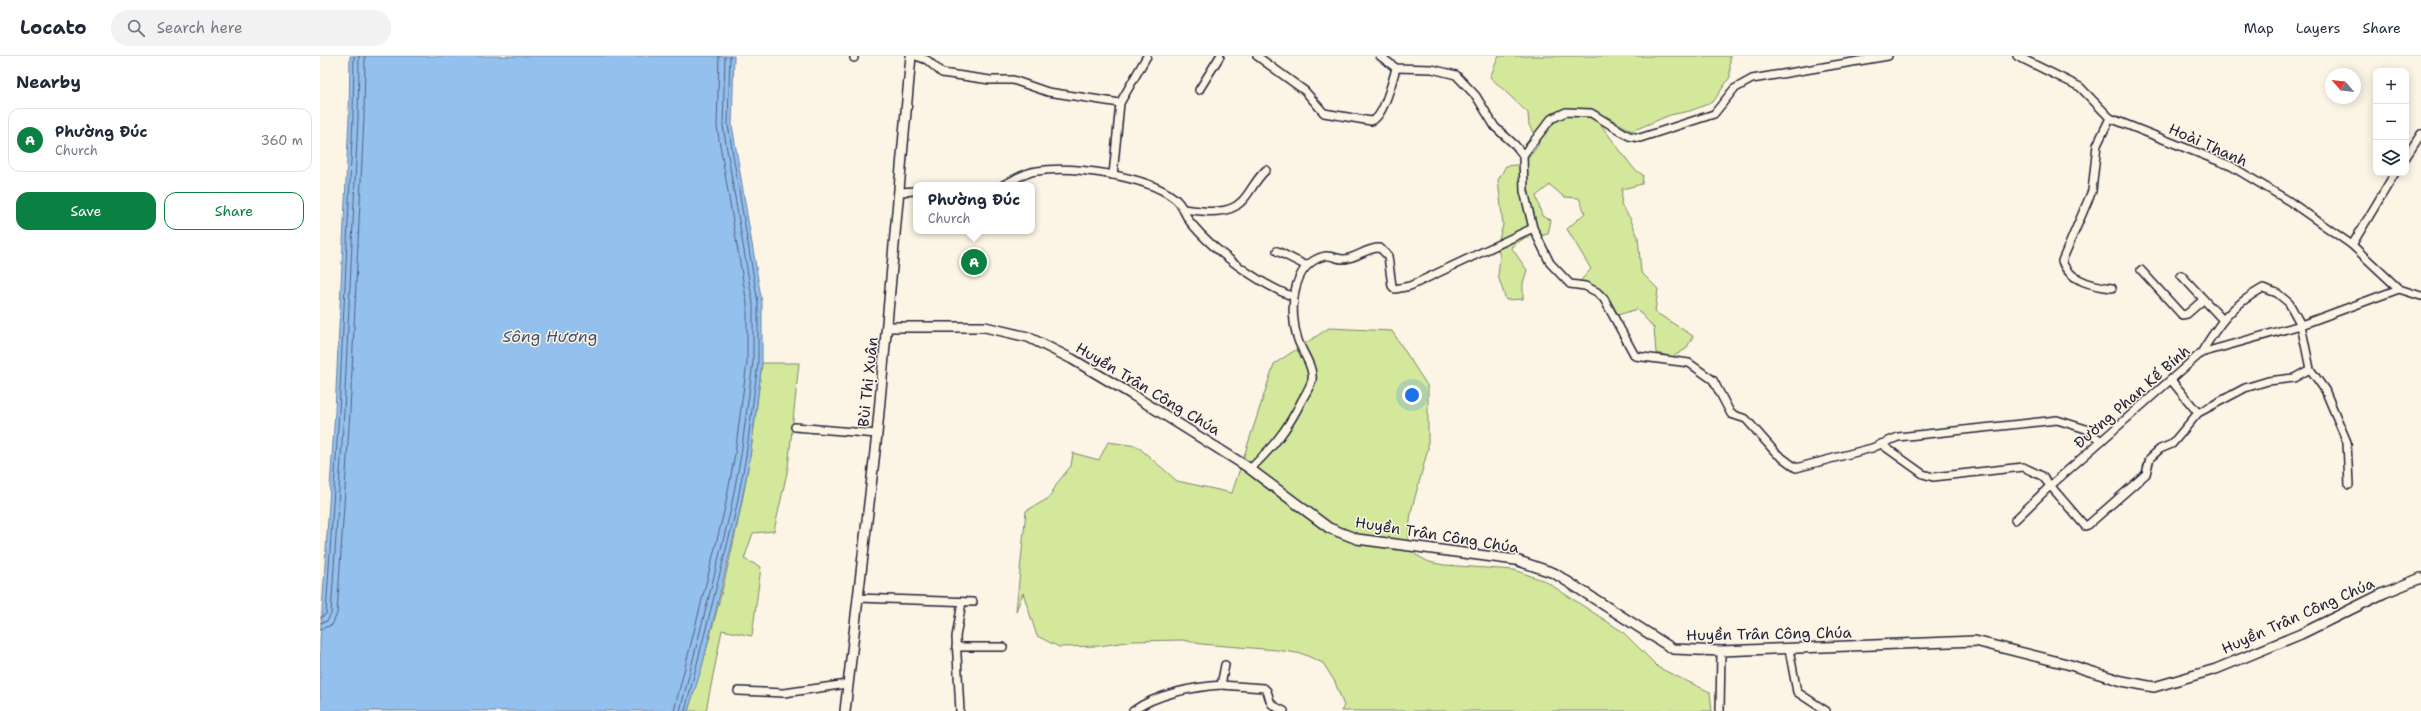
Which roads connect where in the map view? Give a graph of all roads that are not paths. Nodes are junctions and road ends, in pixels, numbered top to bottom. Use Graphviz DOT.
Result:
graph roads {
  1 [pos="911,56"];
  2 [pos="916,56"];
  3 [pos="1147,56"];
  4 [pos="1220,56"];
  5 [pos="1256,56"];
  6 [pos="1380,56"];
  7 [pos="1888,56"];
  8 [pos="2017,56"];
  9 [pos="1396,68"];
  10 [pos="1199,90"];
  11 [pos="1120,103"];
  12 [pos="2110,118"];
  13 [pos="2421,134"];
  14 [pos="2409,152"];
  15 [pos="1523,155"];
  16 [pos="1266,170"];
  17 [pos="1113,175"];
  18 [pos="2393,176"];
  19 [pos="1010,182"];
  20 [pos="913,191"];
  21 [pos="899,192"];
  22 [pos="1183,209"];
  23 [pos="1533,228"];
  24 [pos="2352,245"];
  25 [pos="1277,251"];
  26 [pos="1308,266"];
  27 [pos="2140,270"];
  28 [pos="2181,275"];
  29 [pos="2112,288"];
  30 [pos="2399,289"];
  31 [pos="2421,296"];
  32 [pos="1294,297"];
  33 [pos="2203,300"];
  34 [pos="2222,319"];
  35 [pos="2301,325"];
  36 [pos="887,327"];
  37 [pos="2201,353"];
  38 [pos="2310,369"];
  39 [pos="2171,380"];
  40 [pos="2198,413"];
  41 [pos="795,428"];
  42 [pos="877,434"];
  43 [pos="2102,441"];
  44 [pos="1881,444"];
  45 [pos="1250,470"];
  46 [pos="2349,485"];
  47 [pos="2050,486"];
  48 [pos="2015,520"];
  49 [pos="2421,578"];
  50 [pos="857,598"];
  51 [pos="962,602"];
  52 [pos="973,602"];
  53 [pos="956,647"];
  54 [pos="1003,647"];
  55 [pos="1790,649"];
  56 [pos="1721,651"];
  57 [pos="1225,665"];
  58 [pos="847,684"];
  59 [pos="1221,685"];
  60 [pos="738,691"];
  61 [pos="845,711"];
  62 [pos="960,711"];
  63 [pos="1133,711"];
  64 [pos="1284,711"];
  65 [pos="1720,711"];
  66 [pos="1826,711"];
  1 -- 21 [label="street, Bùi Thị Xuân"];
  2 -- 11 [label="street"];
  3 -- 11 [label="street"];
  4 -- 10 [label="street"];
  5 -- 9 [label="street"];
  6 -- 9 [label="street"];
  7 -- 15 [label="street"];
  8 -- 12 [label="street, Hoài Thanh"];
  9 -- 15 [label="street"];
  11 -- 17 [label="street"];
  12 -- 24 [label="street, Hoài Thanh"];
  12 -- 29 [label="street"];
  13 -- 14 [label="street"];
  15 -- 23 [label="street"];
  16 -- 22 [label="street"];
  17 -- 19 [label="street"];
  17 -- 22 [label="street"];
  18 -- 24 [label="street"];
  20 -- 21 [label="street"];
  21 -- 36 [label="street, Bùi Thị Xuân"];
  22 -- 32 [label="street"];
  23 -- 26 [label="street"];
  23 -- 44 [label="street"];
  24 -- 30 [label="street, Hoài Thanh"];
  25 -- 26 [label="street"];
  26 -- 32 [label="street"];
  27 -- 33 [label="street"];
  28 -- 33 [label="street"];
  30 -- 31 [label="street, Hoài Thanh"];
  30 -- 35 [label="street, Đường Phan Kế Bính"];
  32 -- 45 [label="street"];
  33 -- 34 [label="street"];
  34 -- 35 [label="street"];
  34 -- 37 [label="street"];
  35 -- 37 [label="street, Đường Phan Kế Bính"];
  35 -- 38 [label="street"];
  36 -- 42 [label="street, Bùi Thị Xuân"];
  36 -- 45 [label="street, Huyền Trân Công Chúa"];
  37 -- 39 [label="street, Đường Phan Kế Bính"];
  38 -- 40 [label="street"];
  38 -- 46 [label="street"];
  39 -- 40 [label="street"];
  39 -- 43 [label="street, Đường Phan Kế Bính"];
  40 -- 47 [label="street"];
  41 -- 42 [label="street"];
  42 -- 50 [label="street, Bùi Thị Xuân"];
  43 -- 44 [label="street"];
  43 -- 47 [label="street, Đường Phan Kế Bính"];
  44 -- 47 [label="street"];
  45 -- 56 [label="street, Huyền Trân Công Chúa"];
  47 -- 48 [label="street, Đường Phan Kế Bính"];
  49 -- 55 [label="street, Huyền Trân Công Chúa"];
  50 -- 51 [label="street"];
  50 -- 58 [label="street, Bùi Thị Xuân"];
  51 -- 52 [label="street"];
  51 -- 53 [label="street"];
  53 -- 54 [label="street"];
  53 -- 62 [label="street"];
  55 -- 56 [label="street, Huyền Trân Công Chúa"];
  55 -- 66 [label="street"];
  56 -- 65 [label="street"];
  57 -- 59 [label="street"];
  58 -- 60 [label="street"];
  58 -- 61 [label="street, Bùi Thị Xuân"];
  59 -- 63 [label="street"];
  59 -- 64 [label="street"];
}
